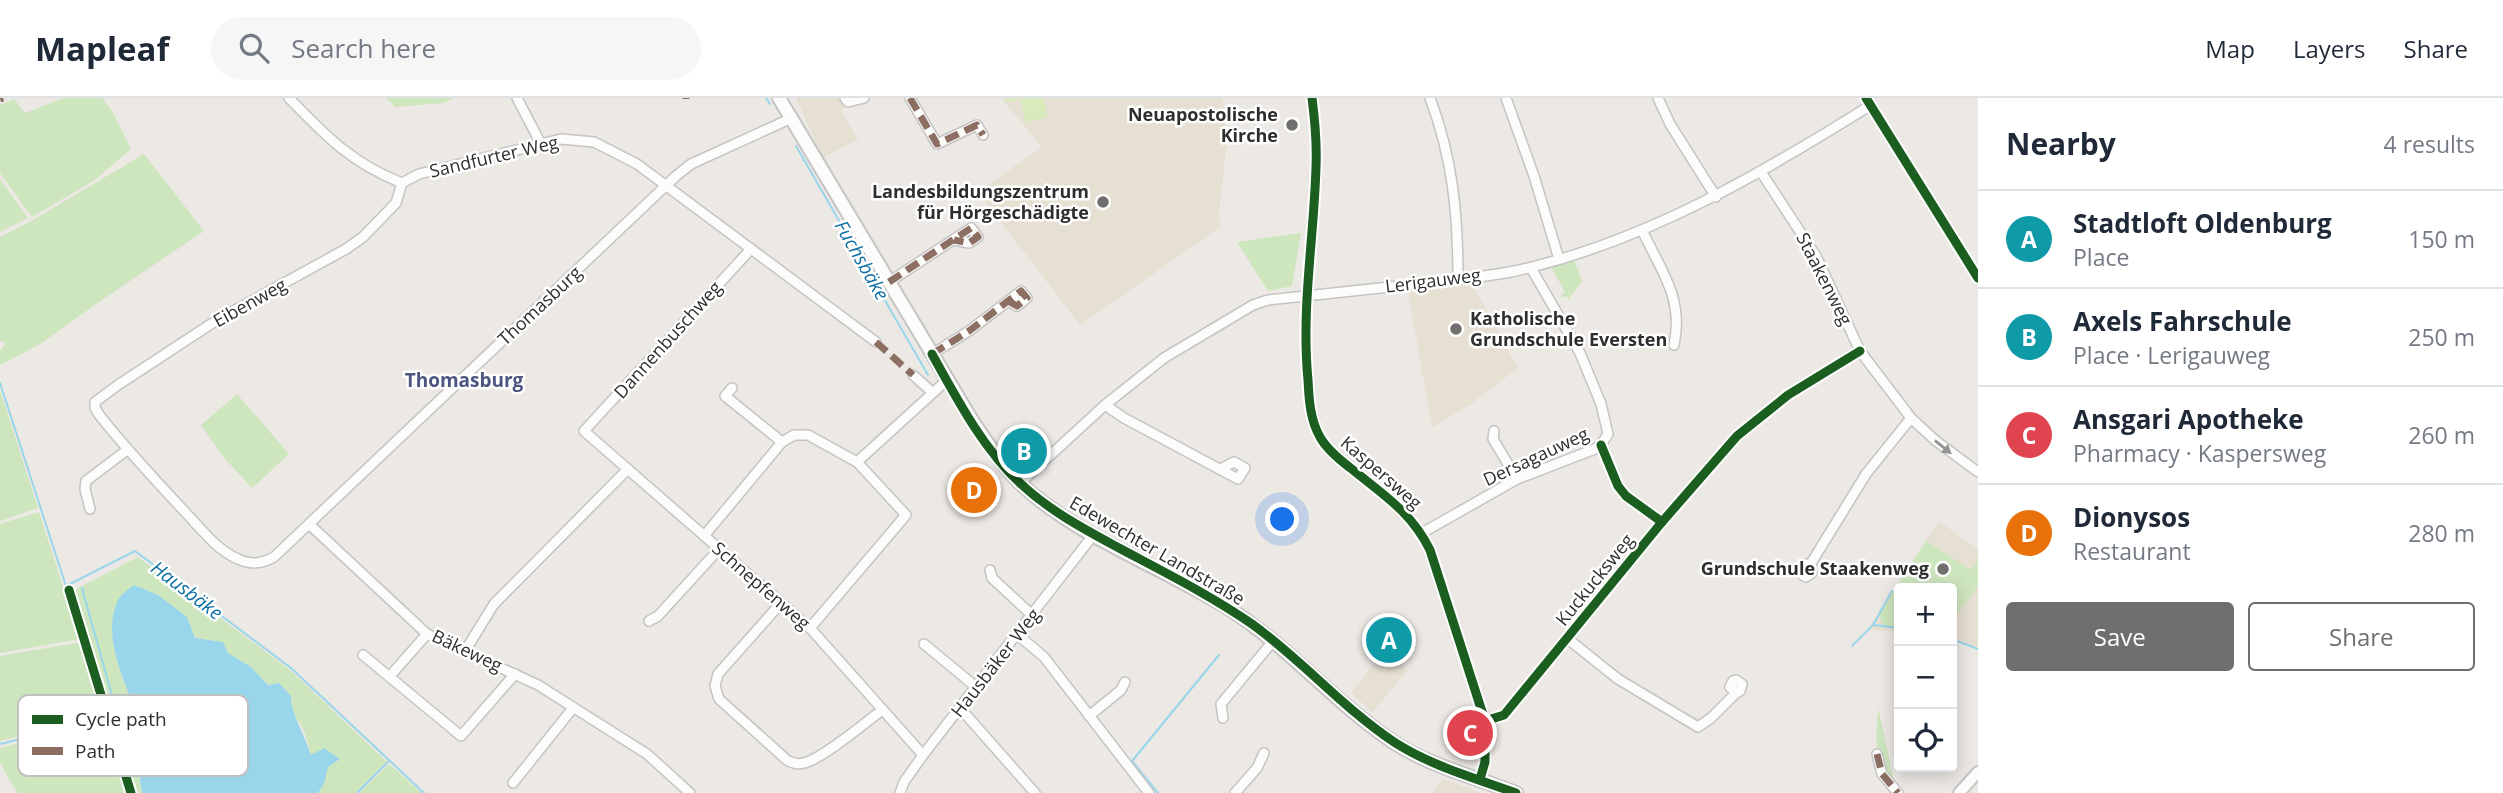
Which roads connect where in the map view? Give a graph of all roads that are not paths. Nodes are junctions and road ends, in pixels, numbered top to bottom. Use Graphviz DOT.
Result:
graph roads {
  1 [pos="289,98"];
  2 [pos="517,98"];
  3 [pos="779,98"];
  4 [pos="845,98"];
  5 [pos="864,98"];
  6 [pos="910,98"];
  7 [pos="1312,98"];
  8 [pos="1430,98"];
  9 [pos="1506,98"];
  10 [pos="1658,98"];
  11 [pos="1869,102"];
  12 [pos="297,103"];
  13 [pos="792,118"];
  14 [pos="983,135"];
  15 [pos="541,144"];
  16 [pos="1761,172"];
  17 [pos="402,183"];
  18 [pos="667,186"];
  19 [pos="1716,197"];
  20 [pos="1642,230"];
  21 [pos="954,240"];
  22 [pos="751,249"];
  23 [pos="1559,258"];
  24 [pos="1531,268"];
  25 [pos="1978,278"];
  26 [pos="1458,280"];
  27 [pos="889,282"];
  28 [pos="1306,295"];
  29 [pos="1010,302"];
  30 [pos="876,342"];
  31 [pos="1674,345"];
  32 [pos="1860,351"];
  33 [pos="932,354"];
  34 [pos="913,375"];
  35 [pos="947,380"];
  36 [pos="732,388"];
  37 [pos="932,392"];
  38 [pos="1105,405"];
  39 [pos="100,416"];
  40 [pos="1911,418"];
  41 [pos="584,431"];
  42 [pos="1494,431"];
  43 [pos="782,442"];
  44 [pos="127,450"];
  45 [pos="857,462"];
  46 [pos="628,469"];
  47 [pos="1220,469"];
  48 [pos="1978,472"];
  49 [pos="1517,479"];
  50 [pos="1020,483"];
  51 [pos="90,509"];
  52 [pos="309,524"];
  53 [pos="1422,533"];
  54 [pos="1094,534"];
  55 [pos="704,536"];
  56 [pos="720,548"];
  57 [pos="1810,565"];
  58 [pos="990,569"];
  59 [pos="780,603"];
  60 [pos="1033,615"];
  61 [pos="649,621"];
  62 [pos="810,628"];
  63 [pos="427,634"];
  64 [pos="1018,635"];
  65 [pos="1568,639"];
  66 [pos="1273,641"];
  67 [pos="923,644"];
  68 [pos="465,651"];
  69 [pos="363,655"];
  70 [pos="515,674"];
  71 [pos="390,676"];
  72 [pos="1125,682"];
  73 [pos="976,687"];
  74 [pos="1735,693"];
  75 [pos="573,708"];
  76 [pos="960,708"];
  77 [pos="882,710"];
  78 [pos="1089,716"];
  79 [pos="1223,718"];
  80 [pos="1485,721"];
  81 [pos="1264,753"];
  82 [pos="1877,754"];
  83 [pos="923,755"];
  84 [pos="1978,772"];
  85 [pos="1480,779"];
  86 [pos="513,783"];
  87 [pos="690,793"];
  88 [pos="900,793"];
  89 [pos="1035,793"];
  90 [pos="1149,793"];
  91 [pos="1235,793"];
  92 [pos="1516,793"];
  93 [pos="1898,793"];
  94 [pos="1959,793"];
  1 -- 12 [label="street"];
  2 -- 15 [label="street"];
  3 -- 13 [label="main road, Edewechter Landstraße"];
  4 -- 5 [label="street"];
  6 -- 14 [label="street"];
  7 -- 28 [label="street, Kaspersweg"];
  8 -- 26 [label="street"];
  9 -- 23 [label="street"];
  10 -- 19 [label="street"];
  11 -- 16 [label="street, Lerigauweg"];
  11 -- 25 [label="street"];
  12 -- 17 [label="street"];
  13 -- 18 [label="street, Thomasburg"];
  13 -- 27 [label="main road, Edewechter Landstraße"];
  15 -- 17 [label="street, Sandfurter Weg"];
  15 -- 18 [label="street, Sandfurter Weg"];
  16 -- 19 [label="street, Lerigauweg"];
  16 -- 32 [label="street, Staakenweg"];
  17 -- 39 [label="street, Eibenweg"];
  18 -- 22 [label="street, Sandfurter Weg"];
  18 -- 52 [label="street, Thomasburg"];
  19 -- 20 [label="street, Lerigauweg"];
  20 -- 23 [label="street, Lerigauweg"];
  20 -- 31 [label="street"];
  21 -- 27 [label="street"];
  22 -- 30 [label="street, Sandfurter Weg"];
  22 -- 41 [label="street, Dannenbuschweg"];
  23 -- 24 [label="street, Lerigauweg"];
  24 -- 26 [label="street, Lerigauweg"];
  24 -- 49 [label="street, Dersagauweg"];
  26 -- 28 [label="street, Lerigauweg"];
  27 -- 33 [label="main road, Edewechter Landstraße"];
  28 -- 38 [label="street, Lerigauweg"];
  28 -- 53 [label="street, Kaspersweg"];
  29 -- 33 [label="street"];
  32 -- 40 [label="street, Staakenweg"];
  32 -- 65 [label="street, Kuckucksweg"];
  33 -- 35 [label="main road, Edewechter Landstraße"];
  34 -- 37 [label="street"];
  35 -- 37 [label="street"];
  35 -- 50 [label="main road, Edewechter Landstraße"];
  36 -- 43 [label="street"];
  37 -- 45 [label="street"];
  38 -- 47 [label="street"];
  38 -- 50 [label="street, Lerigauweg"];
  39 -- 44 [label="street, Thomasburg"];
  40 -- 48 [label="street, Staakenweg, one-way"];
  40 -- 57 [label="street"];
  41 -- 46 [label="street, Schnepfenweg"];
  42 -- 49 [label="street"];
  43 -- 45 [label="street"];
  43 -- 55 [label="street"];
  44 -- 51 [label="street"];
  44 -- 52 [label="street, Thomasburg"];
  45 -- 62 [label="street"];
  46 -- 55 [label="street, Schnepfenweg"];
  46 -- 68 [label="street"];
  49 -- 53 [label="street, Dersagauweg"];
  50 -- 54 [label="main road, Edewechter Landstraße"];
  52 -- 63 [label="street, Bäkeweg"];
  53 -- 80 [label="street, Kaspersweg"];
  54 -- 60 [label="street, Hausbäker Weg"];
  54 -- 66 [label="main road, Edewechter Landstraße"];
  55 -- 56 [label="street, Schnepfenweg"];
  56 -- 59 [label="street, Schnepfenweg"];
  56 -- 61 [label="street"];
  58 -- 60 [label="street"];
  59 -- 62 [label="street, Schnepfenweg"];
  59 -- 77 [label="street"];
  60 -- 64 [label="street, Hausbäker Weg"];
  62 -- 77 [label="street, Schnepfenweg"];
  63 -- 68 [label="street, Bäkeweg"];
  63 -- 71 [label="street"];
  64 -- 73 [label="street, Hausbäker Weg"];
  64 -- 78 [label="street"];
  65 -- 74 [label="street"];
  65 -- 80 [label="street, Kuckucksweg"];
  66 -- 79 [label="street"];
  66 -- 85 [label="main road, Edewechter Landstraße"];
  67 -- 73 [label="street"];
  68 -- 70 [label="street, Bäkeweg"];
  69 -- 71 [label="street"];
  70 -- 71 [label="street"];
  70 -- 75 [label="street, Bäkeweg"];
  72 -- 78 [label="street"];
  73 -- 76 [label="street, Hausbäker Weg"];
  75 -- 86 [label="street"];
  75 -- 87 [label="street, Bäkeweg"];
  76 -- 83 [label="street, Hausbäker Weg"];
  76 -- 89 [label="street"];
  77 -- 83 [label="street, Schnepfenweg"];
  78 -- 90 [label="street"];
  80 -- 85 [label="street, Kaspersweg"];
  81 -- 91 [label="street"];
  82 -- 93 [label="street"];
  83 -- 88 [label="street, Hausbäker Weg"];
  84 -- 94 [label="street"];
  85 -- 92 [label="main road, Edewechter Landstraße"];
}
